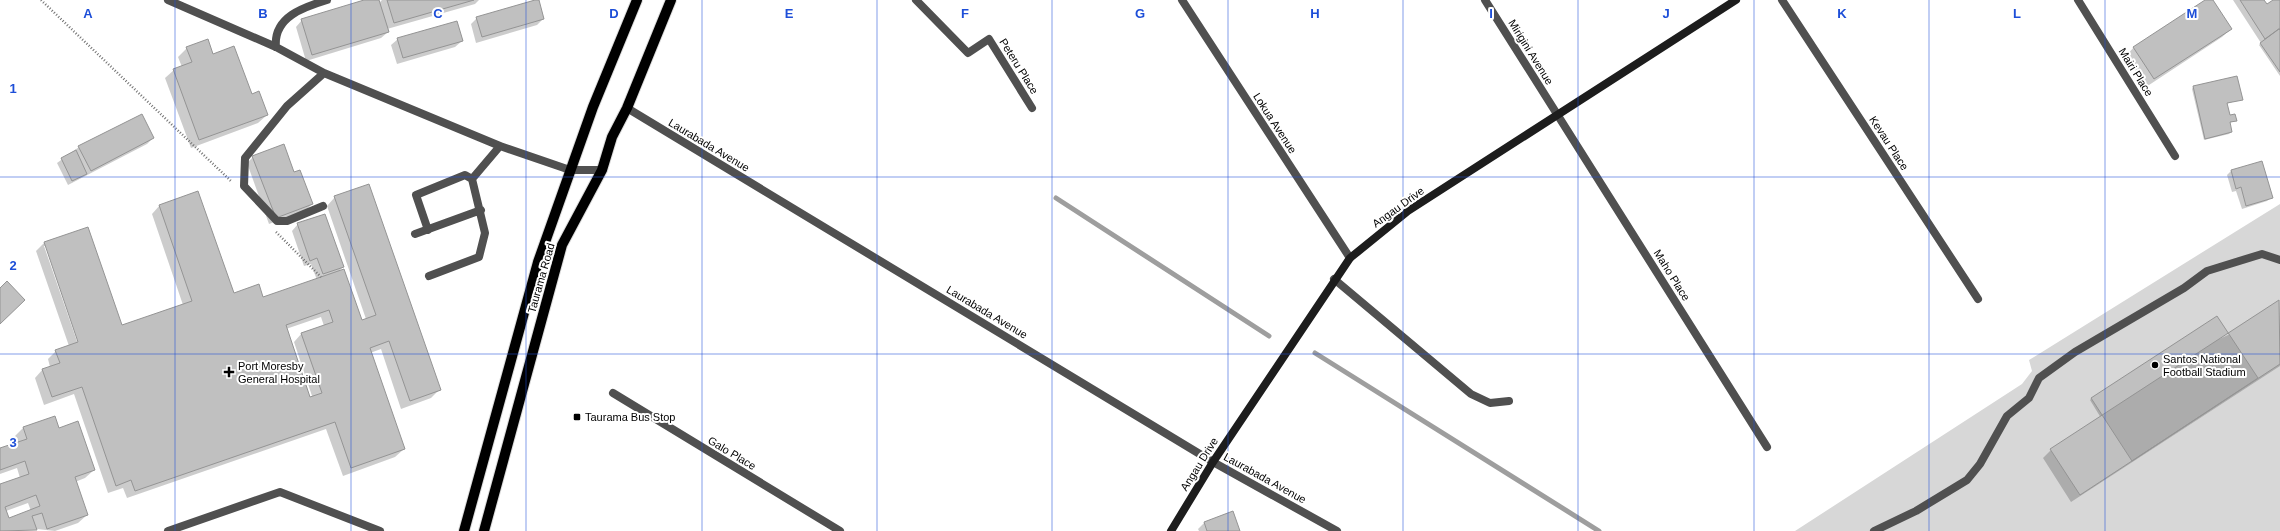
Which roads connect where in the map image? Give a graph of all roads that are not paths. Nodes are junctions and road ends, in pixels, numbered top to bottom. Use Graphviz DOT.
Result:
graph roads {
  1 [pos="168,0"];
  2 [pos="327,0"];
  3 [pos="636,0"];
  4 [pos="671,0"];
  5 [pos="916,0"];
  6 [pos="1182,0"];
  7 [pos="1486,0"];
  8 [pos="1736,0"];
  9 [pos="1782,0"];
  10 [pos="2078,0"];
  11 [pos="276,47"];
  12 [pos="324,73"];
  13 [pos="627,108"];
  14 [pos="1032,108"];
  15 [pos="1558,116"];
  16 [pos="500,146"];
  17 [pos="2175,156"];
  18 [pos="570,170"];
  19 [pos="602,170"];
  20 [pos="472,179"];
  21 [pos="323,206"];
  22 [pos="481,210"];
  23 [pos="428,230"];
  24 [pos="415,234"];
  25 [pos="1350,258"];
  26 [pos="2280,260"];
  27 [pos="429,276"];
  28 [pos="1334,279"];
  29 [pos="1978,299"];
  30 [pos="613,393"];
  31 [pos="1509,401"];
  32 [pos="1767,447"];
  33 [pos="1213,462"];
  34 [pos="364,528"];
  35 [pos="168,531"];
  36 [pos="380,531"];
  37 [pos="464,531"];
  38 [pos="484,531"];
  39 [pos="840,531"];
  40 [pos="1171,531"];
  41 [pos="1337,531"];
  42 [pos="1874,531"];
  1 -- 11 [label="street"];
  2 -- 11 [label="street"];
  3 -- 18 [label="main road, Taurama Road"];
  4 -- 13 [label="main road, Taurama Road"];
  5 -- 14 [label="street, Peteru Place"];
  6 -- 25 [label="street, Lokua Avenue"];
  7 -- 15 [label="street, Mirigini Avenue"];
  8 -- 15 [label="street, Angau Drive"];
  9 -- 29 [label="street, Kevau Place"];
  10 -- 17 [label="street, Mairi Place"];
  11 -- 12 [label="street"];
  12 -- 16 [label="street"];
  12 -- 21 [label="street"];
  13 -- 19 [label="main road, Taurama Road"];
  13 -- 33 [label="street, Laurabada Avenue"];
  15 -- 25 [label="street, Angau Drive"];
  15 -- 32 [label="street, Maho Place"];
  16 -- 18 [label="street"];
  16 -- 20 [label="street"];
  18 -- 19 [label="street"];
  18 -- 37 [label="main road, Taurama Road"];
  19 -- 38 [label="main road, Taurama Road"];
  20 -- 22 [label="street"];
  20 -- 23 [label="street"];
  22 -- 23 [label="street"];
  22 -- 27 [label="street"];
  23 -- 24 [label="street"];
  25 -- 28 [label="street, Angau Drive"];
  26 -- 42 [label="street"];
  28 -- 31 [label="street"];
  28 -- 33 [label="street, Angau Drive"];
  30 -- 39 [label="street, Galo Place"];
  33 -- 40 [label="street, Angau Drive"];
  33 -- 41 [label="street, Laurabada Avenue"];
  34 -- 35 [label="street"];
  34 -- 36 [label="street"];
}
